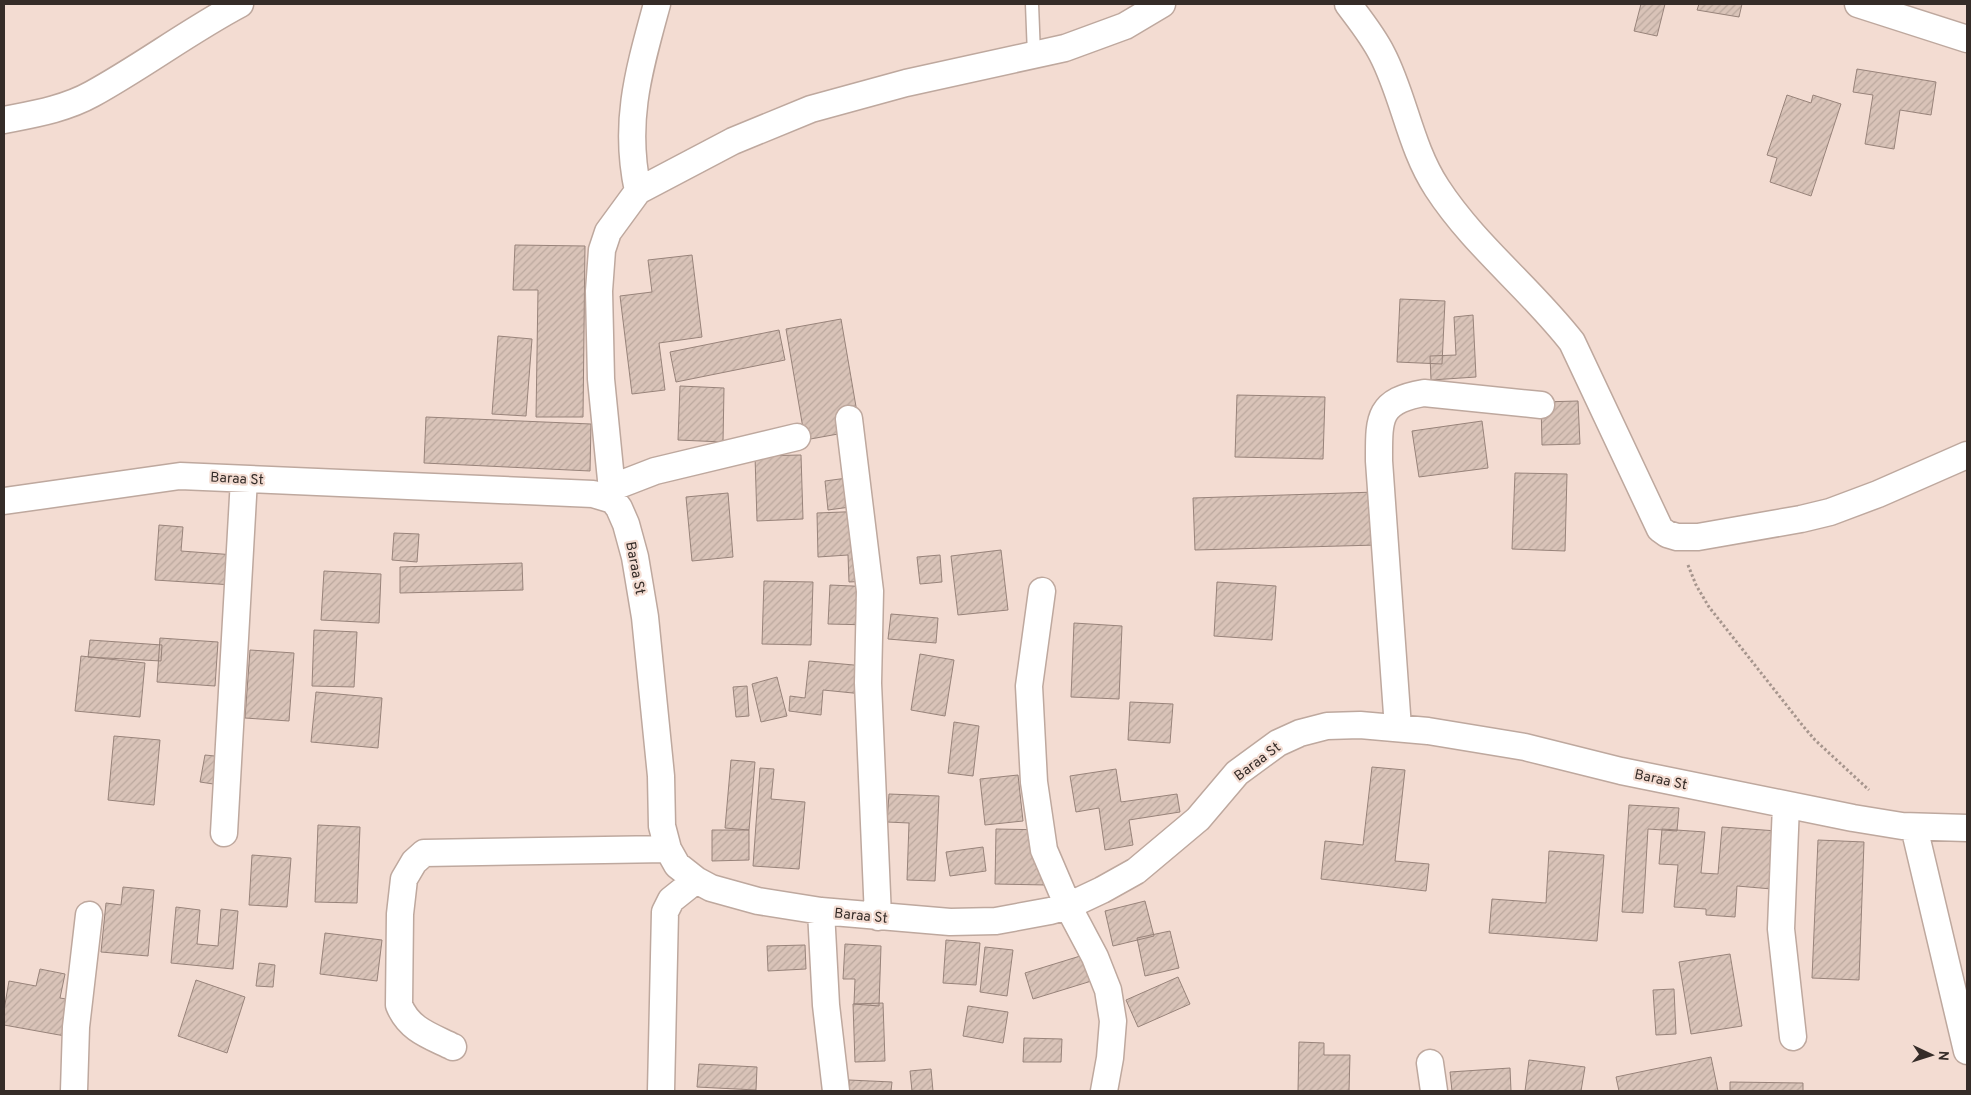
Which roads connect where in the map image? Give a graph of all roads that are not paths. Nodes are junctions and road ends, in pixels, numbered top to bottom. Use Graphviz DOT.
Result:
graph roads {
  1 [pos="240,4"];
  2 [pos="657,4"];
  3 [pos="1032,4"];
  4 [pos="1162,4"];
  5 [pos="1348,4"];
  6 [pos="1858,4"];
  7 [pos="1967,39"];
  8 [pos="1034,55"];
  9 [pos="4,120"];
  10 [pos="638,191"];
  11 [pos="1542,405"];
  12 [pos="849,419"];
  13 [pos="797,437"];
  14 [pos="1967,455"];
  15 [pos="244,479"];
  16 [pos="612,494"];
  17 [pos="4,501"];
  18 [pos="1042,591"];
  19 [pos="1398,728"];
  20 [pos="1786,805"];
  21 [pos="1914,827"];
  22 [pos="1967,828"];
  23 [pos="224,833"];
  24 [pos="668,849"];
  25 [pos="696,880"];
  26 [pos="1068,906"];
  27 [pos="821,911"];
  28 [pos="89,915"];
  29 [pos="878,917"];
  30 [pos="1794,1038"];
  31 [pos="453,1048"];
  32 [pos="1967,1051"];
  33 [pos="1430,1063"];
  34 [pos="74,1091"];
  35 [pos="660,1091"];
  36 [pos="836,1091"];
  37 [pos="1104,1091"];
  38 [pos="1434,1091"];
  1 -- 9 [label="street"];
  2 -- 10 [label="street"];
  3 -- 8 [label="lane"];
  4 -- 8 [label="street"];
  5 -- 14 [label="street"];
  6 -- 7 [label="street"];
  8 -- 10 [label="street"];
  10 -- 16 [label="street"];
  11 -- 19 [label="street"];
  12 -- 29 [label="street"];
  13 -- 16 [label="street"];
  15 -- 16 [label="street, Baraa St"];
  15 -- 17 [label="street, Baraa St"];
  15 -- 23 [label="street"];
  16 -- 24 [label="street, Baraa St"];
  18 -- 26 [label="street"];
  19 -- 20 [label="street, Baraa St"];
  19 -- 26 [label="street, Baraa St"];
  20 -- 21 [label="street, Baraa St"];
  20 -- 30 [label="street"];
  21 -- 22 [label="street, Baraa St"];
  21 -- 32 [label="street"];
  24 -- 25 [label="street, Baraa St"];
  24 -- 31 [label="street"];
  25 -- 27 [label="street, Baraa St"];
  25 -- 35 [label="street"];
  26 -- 29 [label="street, Baraa St"];
  26 -- 37 [label="street"];
  27 -- 29 [label="street, Baraa St"];
  27 -- 36 [label="street"];
  28 -- 34 [label="street"];
  33 -- 38 [label="street"];
}
